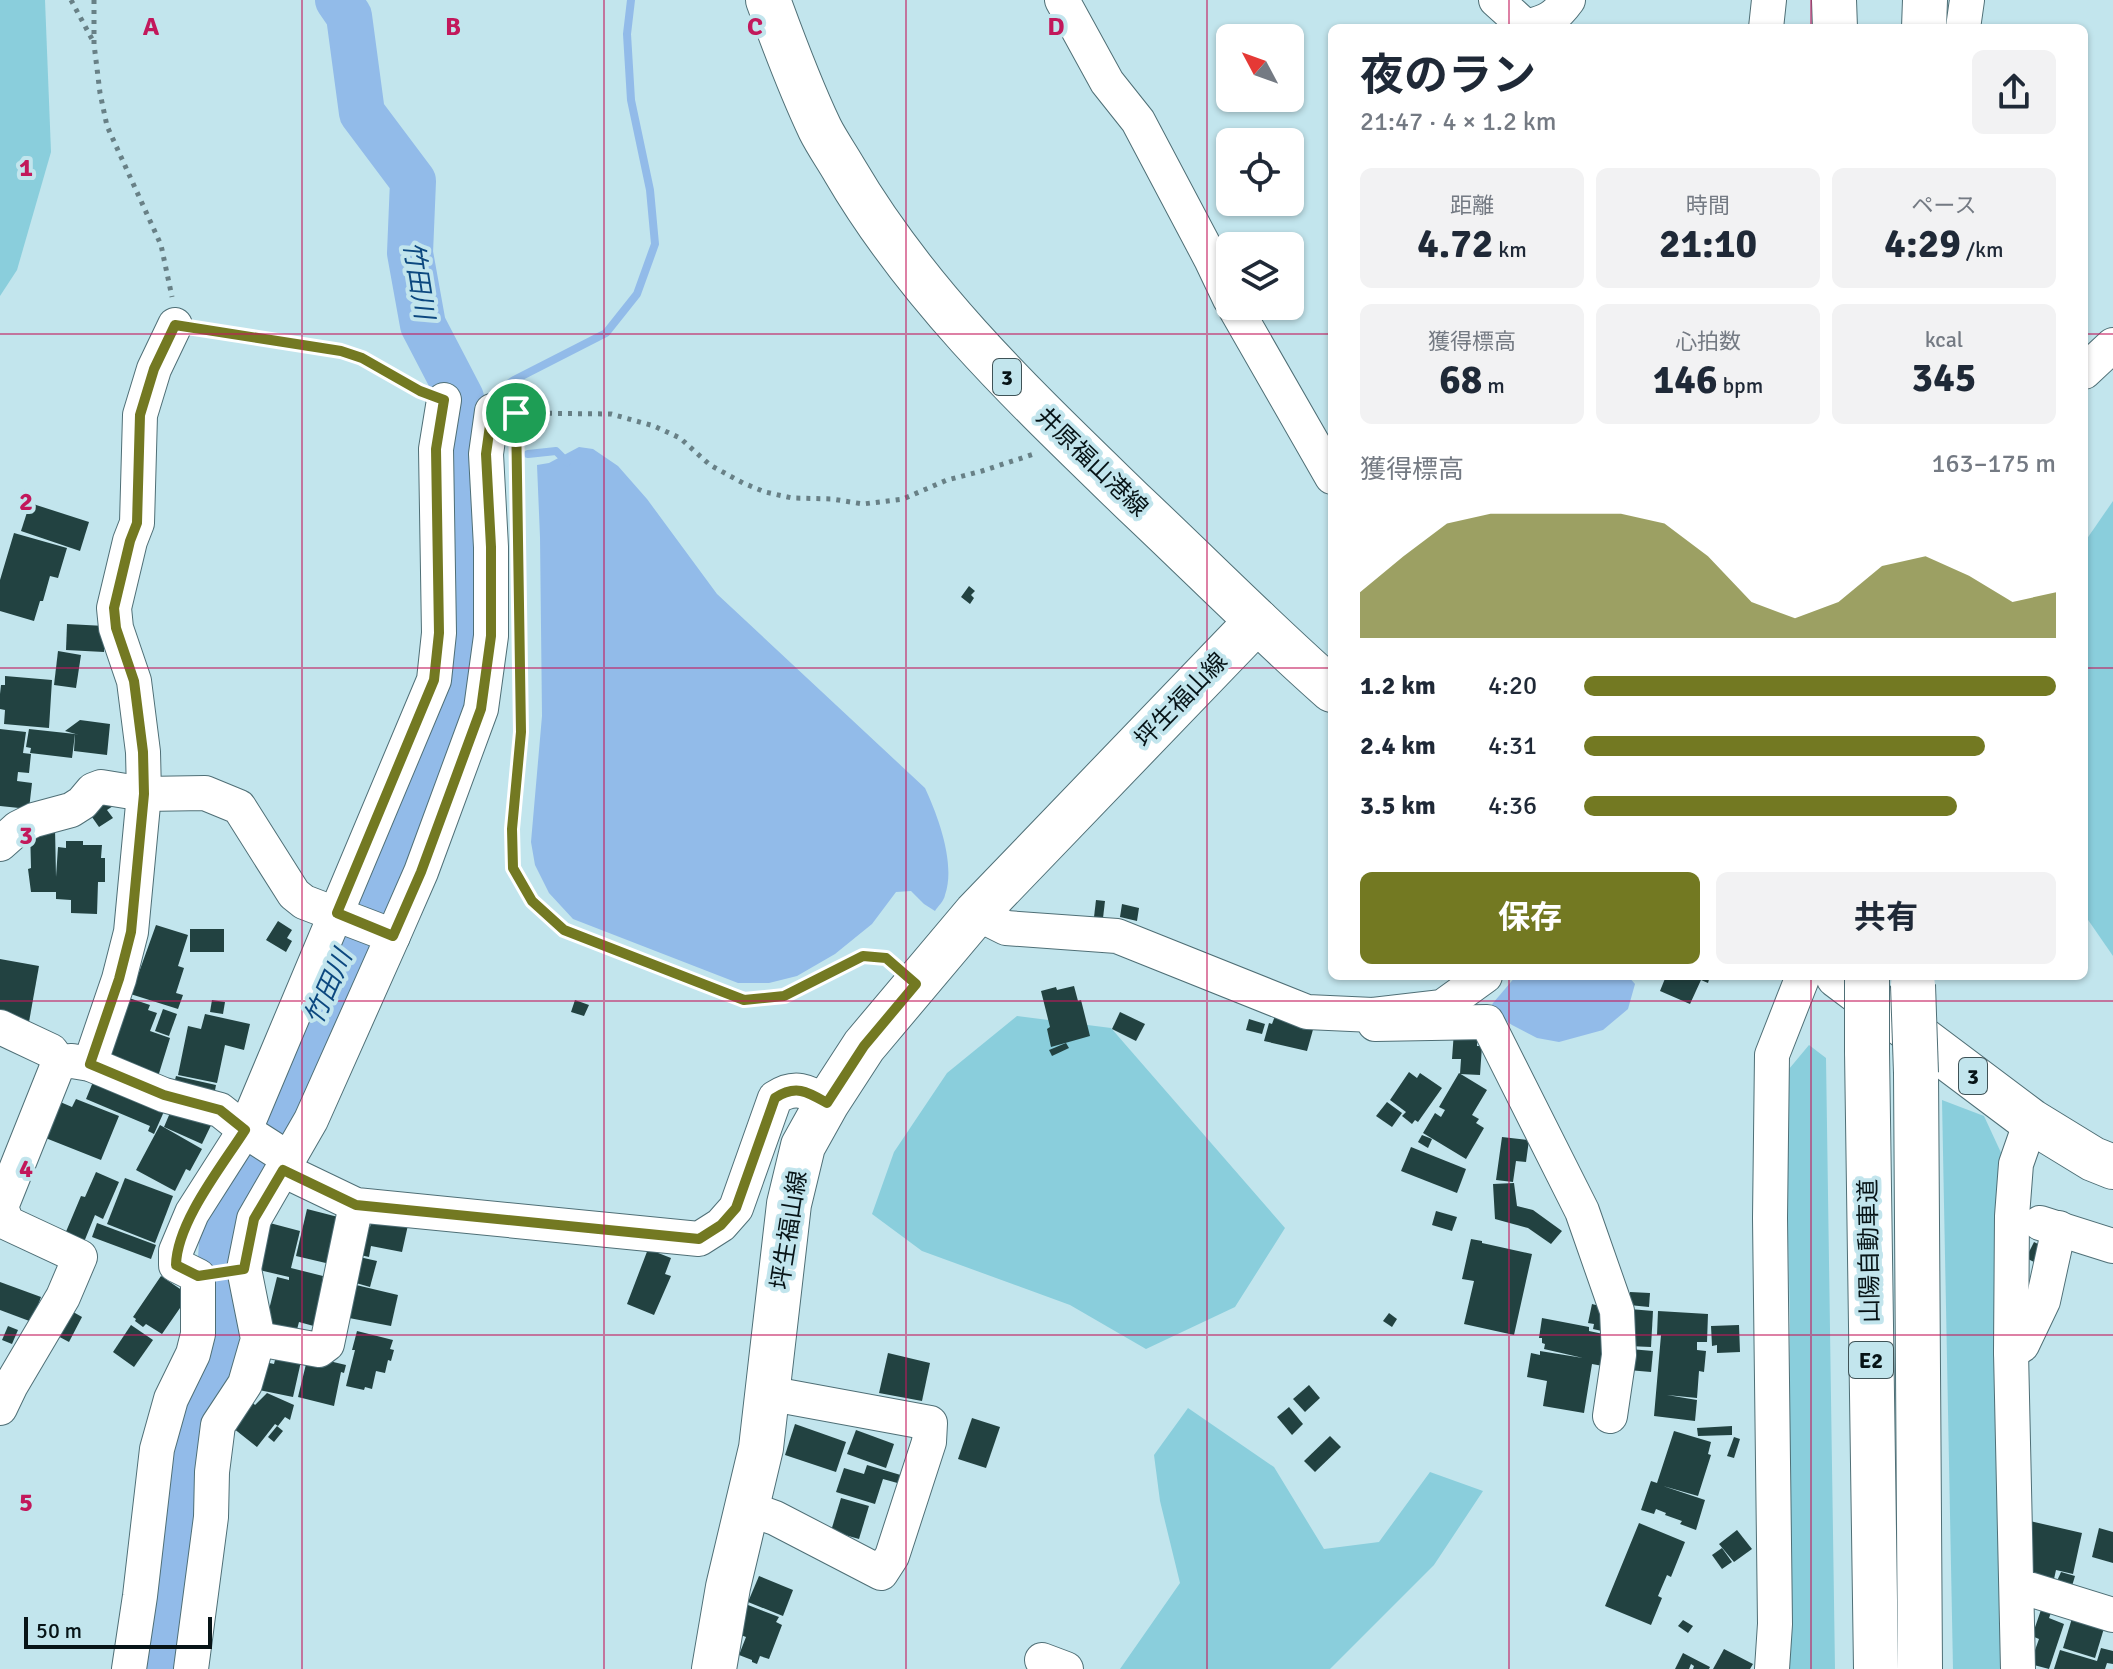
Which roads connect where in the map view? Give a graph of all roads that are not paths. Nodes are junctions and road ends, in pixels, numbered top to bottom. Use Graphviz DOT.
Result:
graph roads {
  1 [pos="768,0"];
  2 [pos="1062,0"];
  3 [pos="1496,0"];
  4 [pos="1568,0"];
  5 [pos="1769,0"];
  6 [pos="1834,0"];
  7 [pos="1859,0"];
  8 [pos="1905,0"];
  9 [pos="1925,0"];
  10 [pos="1967,0"];
  11 [pos="1523,24"];
  12 [pos="1538,24"];
  13 [pos="1766,24"];
  14 [pos="1835,24"];
  15 [pos="1859,24"];
  16 [pos="1905,24"];
  17 [pos="1924,24"];
  18 [pos="1964,24"];
  19 [pos="1216,270"];
  20 [pos="1242,320"];
  21 [pos="175,325"];
  22 [pos="2113,345"];
  23 [pos="2088,368"];
  24 [pos="444,400"];
  25 [pos="492,411"];
  26 [pos="1328,470"];
  27 [pos="1257,621"];
  28 [pos="1328,686"];
  29 [pos="144,794"];
  30 [pos="0,844"];
  31 [pos="976,913"];
  32 [pos="341,915"];
  33 [pos="387,935"];
  34 [pos="1479,980"];
  35 [pos="1801,980"];
  36 [pos="1843,980"];
  37 [pos="1867,980"];
  38 [pos="1913,980"];
  39 [pos="1373,1015"];
  40 [pos="0,1027"];
  41 [pos="75,1063"];
  42 [pos="827,1103"];
  43 [pos="2031,1121"];
  44 [pos="248,1132"];
  45 [pos="284,1161"];
  46 [pos="2113,1167"];
  47 [pos="356,1205"];
  48 [pos="2012,1216"];
  49 [pos="2059,1228"];
  50 [pos="2113,1246"];
  51 [pos="241,1269"];
  52 [pos="200,1275"];
  53 [pos="258,1339"];
  54 [pos="2011,1352"];
  55 [pos="767,1393"];
  56 [pos="0,1408"];
  57 [pos="1610,1416"];
  58 [pos="747,1508"];
  59 [pos="2017,1587"];
  60 [pos="2113,1615"];
  61 [pos="129,1669"];
  62 [pos="191,1669"];
  63 [pos="714,1669"];
  64 [pos="1772,1669"];
  65 [pos="1876,1669"];
  66 [pos="1920,1669"];
  67 [pos="2018,1669"];
  1 -- 27 [label="main road, 井原福山港線 / 3"];
  2 -- 19 [label="street"];
  3 -- 11 [label="street"];
  4 -- 12 [label="street"];
  5 -- 13 [label="street"];
  6 -- 14 [label="main road"];
  7 -- 15 [label="main road"];
  8 -- 16 [label="main road"];
  9 -- 17 [label="main road"];
  10 -- 18 [label="street"];
  20 -- 26 [label="street"];
  21 -- 29 [label="street"];
  22 -- 23 [label="street"];
  24 -- 32 [label="street"];
  25 -- 33 [label="street"];
  27 -- 28 [label="main road, 井原福山港線 / 3"];
  27 -- 31 [label="main road, 坪生福山線"];
  29 -- 30 [label="street"];
  29 -- 32 [label="street"];
  29 -- 41 [label="street"];
  31 -- 39 [label="street"];
  31 -- 42 [label="main road, 坪生福山線"];
  32 -- 33 [label="street"];
  32 -- 44 [label="street"];
  33 -- 45 [label="street"];
  34 -- 39 [label="street"];
  35 -- 64 [label="street"];
  36 -- 43 [label="main road, 3"];
  37 -- 65 [label="main road, 山陽自動車道 / E2, bridge"];
  38 -- 66 [label="main road, 山陽自動車道 / E2, bridge"];
  39 -- 57 [label="street"];
  40 -- 41 [label="street"];
  41 -- 44 [label="street"];
  41 -- 56 [label="street"];
  42 -- 47 [label="street"];
  42 -- 55 [label="main road, 坪生福山線"];
  43 -- 46 [label="main road, 3"];
  43 -- 48 [label="street"];
  44 -- 45 [label="street"];
  44 -- 52 [label="street"];
  45 -- 47 [label="street"];
  45 -- 51 [label="street"];
  47 -- 53 [label="street"];
  48 -- 49 [label="street"];
  48 -- 54 [label="street"];
  49 -- 50 [label="street"];
  49 -- 54 [label="street"];
  51 -- 52 [label="street"];
  51 -- 53 [label="street"];
  52 -- 61 [label="street"];
  53 -- 62 [label="street"];
  54 -- 59 [label="street"];
  55 -- 58 [label="main road, 坪生福山線"];
  55 -- 58 [label="street"];
  58 -- 63 [label="main road, 坪生福山線"];
  59 -- 60 [label="street"];
  59 -- 67 [label="street"];
}
